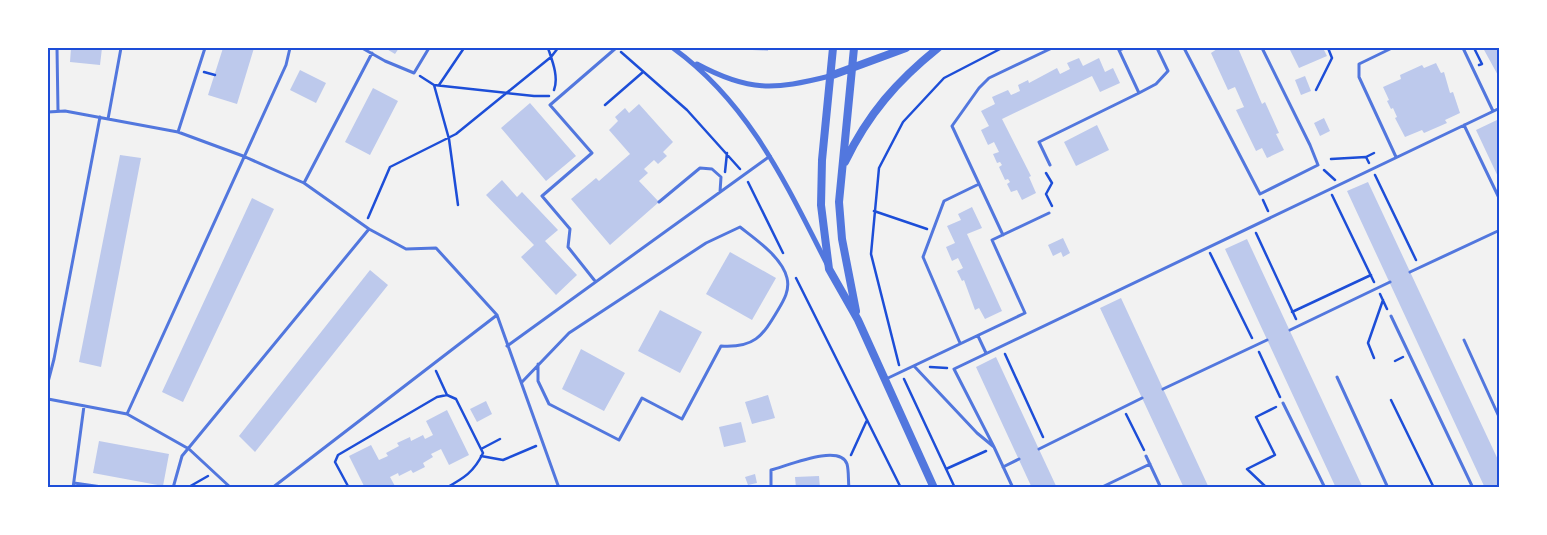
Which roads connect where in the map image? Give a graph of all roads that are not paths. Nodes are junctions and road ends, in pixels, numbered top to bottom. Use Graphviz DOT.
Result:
graph roads {
  1 [pos="58,48"];
  2 [pos="121,48"];
  3 [pos="205,48"];
  4 [pos="290,48"];
  5 [pos="362,48"];
  6 [pos="429,48"];
  7 [pos="616,48"];
  8 [pos="673,48"];
  9 [pos="833,48"];
  10 [pos="854,48"];
  11 [pos="906,48"];
  12 [pos="938,48"];
  13 [pos="1052,48"];
  14 [pos="1124,48"];
  15 [pos="1157,48"];
  16 [pos="1184,48"];
  17 [pos="1262,48"];
  18 [pos="1390,48"];
  19 [pos="1463,48"];
  20 [pos="1118,49"];
  21 [pos="372,53"];
  22 [pos="692,61"];
  23 [pos="852,68"];
  24 [pos="830,76"];
  25 [pos="1139,93"];
  26 [pos="1500,108"];
  27 [pos="58,111"];
  28 [pos="1493,111"];
  29 [pos="48,112"];
  30 [pos="100,117"];
  31 [pos="108,119"];
  32 [pos="1464,125"];
  33 [pos="178,132"];
  34 [pos="243,156"];
  35 [pos="770,156"];
  36 [pos="1396,158"];
  37 [pos="1050,165"];
  38 [pos="842,169"];
  39 [pos="304,183"];
  40 [pos="979,184"];
  41 [pos="720,193"];
  42 [pos="1500,200"];
  43 [pos="659,202"];
  44 [pos="1049,214"];
  45 [pos="369,228"];
  46 [pos="1500,230"];
  47 [pos="1003,235"];
  48 [pos="829,269"];
  49 [pos="1410,272"];
  50 [pos="595,281"];
  51 [pos="1390,282"];
  52 [pos="497,315"];
  53 [pos="1391,316"];
  54 [pos="858,320"];
  55 [pos="1290,330"];
  56 [pos="978,336"];
  57 [pos="1267,340"];
  58 [pos="1464,340"];
  59 [pos="960,343"];
  60 [pos="507,346"];
  61 [pos="986,353"];
  62 [pos="538,364"];
  63 [pos="914,366"];
  64 [pos="1336,377"];
  65 [pos="886,380"];
  66 [pos="48,382"];
  67 [pos="522,382"];
  68 [pos="1163,388"];
  69 [pos="1142,398"];
  70 [pos="48,399"];
  71 [pos="1283,403"];
  72 [pos="84,406"];
  73 [pos="127,414"];
  74 [pos="1500,419"];
  75 [pos="994,447"];
  76 [pos="189,449"];
  77 [pos="1039,450"];
  78 [pos="1146,456"];
  79 [pos="1019,460"];
  80 [pos="1150,464"];
  81 [pos="1003,467"];
  82 [pos="74,482"];
  83 [pos="73,488"];
  84 [pos="109,488"];
  85 [pos="173,488"];
  86 [pos="232,488"];
  87 [pos="272,488"];
  88 [pos="559,488"];
  89 [pos="771,488"];
  90 [pos="849,488"];
  91 [pos="934,488"];
  92 [pos="1013,488"];
  93 [pos="1100,488"];
  94 [pos="1161,488"];
  95 [pos="1325,488"];
  96 [pos="1388,488"];
  97 [pos="1473,488"];
  1 -- 27 [label="lane"];
  2 -- 31 [label="lane"];
  3 -- 33 [label="lane"];
  4 -- 34 [label="lane"];
  5 -- 21 [label="lane"];
  6 -- 21 [label="lane"];
  7 -- 50 [label="lane"];
  8 -- 22 [label="street"];
  9 -- 24 [label="street"];
  10 -- 23 [label="street"];
  11 -- 23 [label="street"];
  12 -- 38 [label="street"];
  13 -- 40 [label="lane"];
  14 -- 20 [label="lane"];
  15 -- 25 [label="lane"];
  16 -- 17 [label="lane"];
  18 -- 36 [label="lane"];
  19 -- 28 [label="lane"];
  20 -- 25 [label="lane"];
  21 -- 39 [label="lane"];
  22 -- 24 [label="street"];
  22 -- 35 [label="street"];
  23 -- 24 [label="street"];
  23 -- 38 [label="street"];
  24 -- 48 [label="street"];
  25 -- 37 [label="lane"];
  26 -- 28 [label="lane"];
  27 -- 29 [label="lane"];
  27 -- 30 [label="lane"];
  28 -- 32 [label="lane"];
  30 -- 31 [label="lane"];
  30 -- 66 [label="lane"];
  31 -- 33 [label="lane"];
  32 -- 36 [label="lane"];
  32 -- 42 [label="lane"];
  33 -- 34 [label="lane"];
  34 -- 39 [label="lane"];
  34 -- 73 [label="lane"];
  35 -- 41 [label="lane"];
  35 -- 48 [label="street"];
  36 -- 61 [label="lane"];
  38 -- 54 [label="street"];
  39 -- 45 [label="lane"];
  40 -- 47 [label="lane"];
  40 -- 59 [label="lane"];
  41 -- 43 [label="lane"];
  41 -- 50 [label="lane"];
  44 -- 47 [label="lane"];
  45 -- 52 [label="lane"];
  45 -- 76 [label="lane"];
  46 -- 49 [label="lane"];
  47 -- 56 [label="lane"];
  48 -- 54 [label="street"];
  50 -- 60 [label="lane"];
  51 -- 55 [label="lane"];
  52 -- 60 [label="lane"];
  52 -- 87 [label="lane"];
  53 -- 97 [label="lane"];
  54 -- 65 [label="street"];
  56 -- 59 [label="lane"];
  56 -- 61 [label="lane"];
  57 -- 68 [label="lane"];
  58 -- 74 [label="lane"];
  59 -- 63 [label="lane"];
  60 -- 67 [label="lane"];
  61 -- 75 [label="lane"];
  62 -- 62 [label="lane"];
  62 -- 67 [label="lane"];
  63 -- 65 [label="lane"];
  63 -- 75 [label="lane"];
  64 -- 96 [label="lane"];
  65 -- 91 [label="street"];
  67 -- 88 [label="lane"];
  69 -- 77 [label="lane"];
  70 -- 72 [label="lane"];
  71 -- 95 [label="lane"];
  72 -- 73 [label="lane"];
  72 -- 82 [label="lane"];
  73 -- 76 [label="lane"];
  75 -- 81 [label="lane"];
  76 -- 85 [label="lane"];
  76 -- 86 [label="lane"];
  78 -- 80 [label="lane"];
  79 -- 81 [label="lane"];
  80 -- 93 [label="lane"];
  80 -- 94 [label="lane"];
  81 -- 92 [label="lane"];
  82 -- 83 [label="lane"];
  82 -- 84 [label="lane"];
  89 -- 90 [label="lane"];
}
